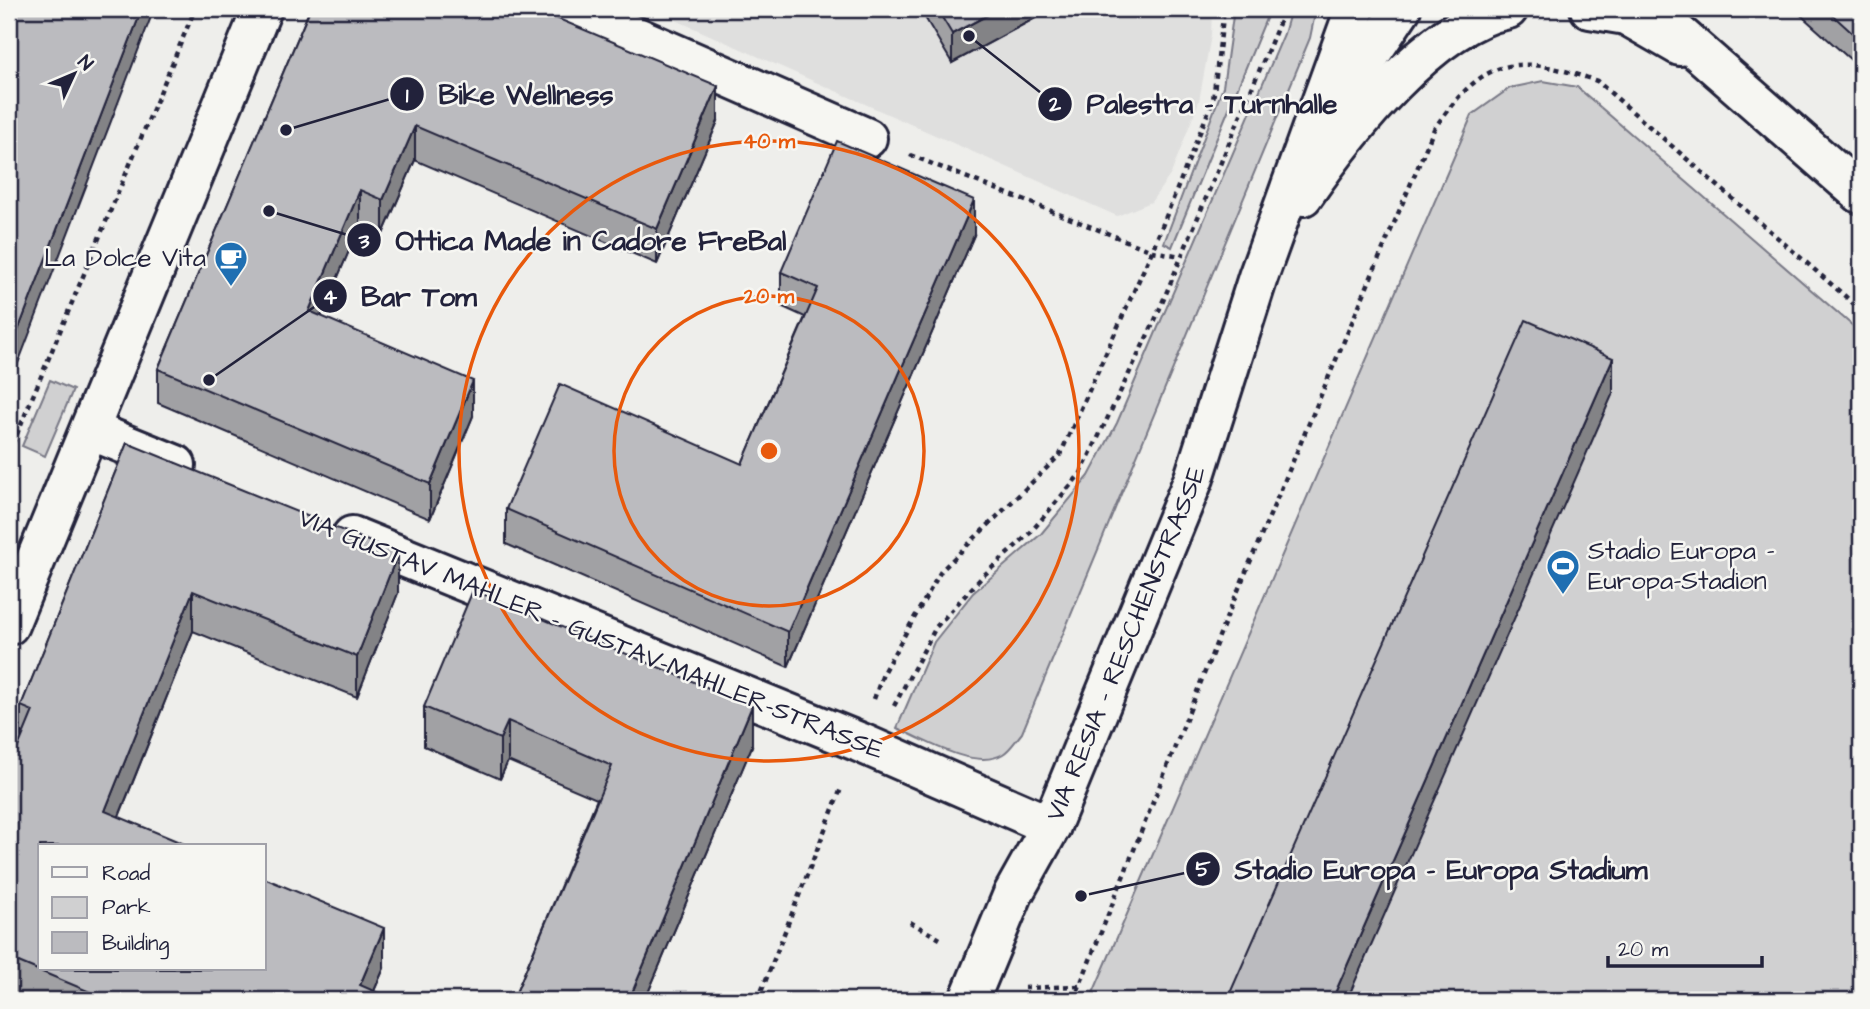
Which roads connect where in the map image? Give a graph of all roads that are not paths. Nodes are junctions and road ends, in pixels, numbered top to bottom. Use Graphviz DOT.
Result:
graph roads {
  1 [pos="262,9"];
  2 [pos="573,9"];
  3 [pos="1347,9"];
  4 [pos="1355,9"];
  5 [pos="1401,9"];
  6 [pos="1508,9"];
  7 [pos="1590,9"];
  8 [pos="1650,9"];
  9 [pos="1339,56"];
  10 [pos="1711,64"];
  11 [pos="867,138"];
  12 [pos="1861,194"];
  13 [pos="1283,227"];
  14 [pos="1258,277"];
  15 [pos="90,430"];
  16 [pos="205,477"];
  17 [pos="321,524"];
  18 [pos="9,625"];
  19 [pos="1051,826"];
  20 [pos="969,1000"];
  1 -- 15 [label="main road"];
  2 -- 11 [label="main road"];
  3 -- 9 [label="main road"];
  4 -- 9 [label="main road, VIA RESIA - RESCHENSTRASSE"];
  5 -- 13 [label="main road, VIA RESIA - RESCHENSTRASSE"];
  6 -- 13 [label="main road"];
  7 -- 10 [label="main road"];
  8 -- 10 [label="main road"];
  9 -- 14 [label="main road, VIA RESIA - RESCHENSTRASSE"];
  10 -- 12 [label="main road"];
  13 -- 14 [label="main road, VIA RESIA - RESCHENSTRASSE"];
  14 -- 19 [label="main road, VIA RESIA - RESCHENSTRASSE"];
  15 -- 16 [label="main road"];
  15 -- 18 [label="main road"];
  17 -- 19 [label="main road, VIA GUSTAV MAHLER - GUSTAV-MAHLER-STRASSE"];
  19 -- 20 [label="main road, VIA RESIA - RESCHENSTRASSE"];
}
